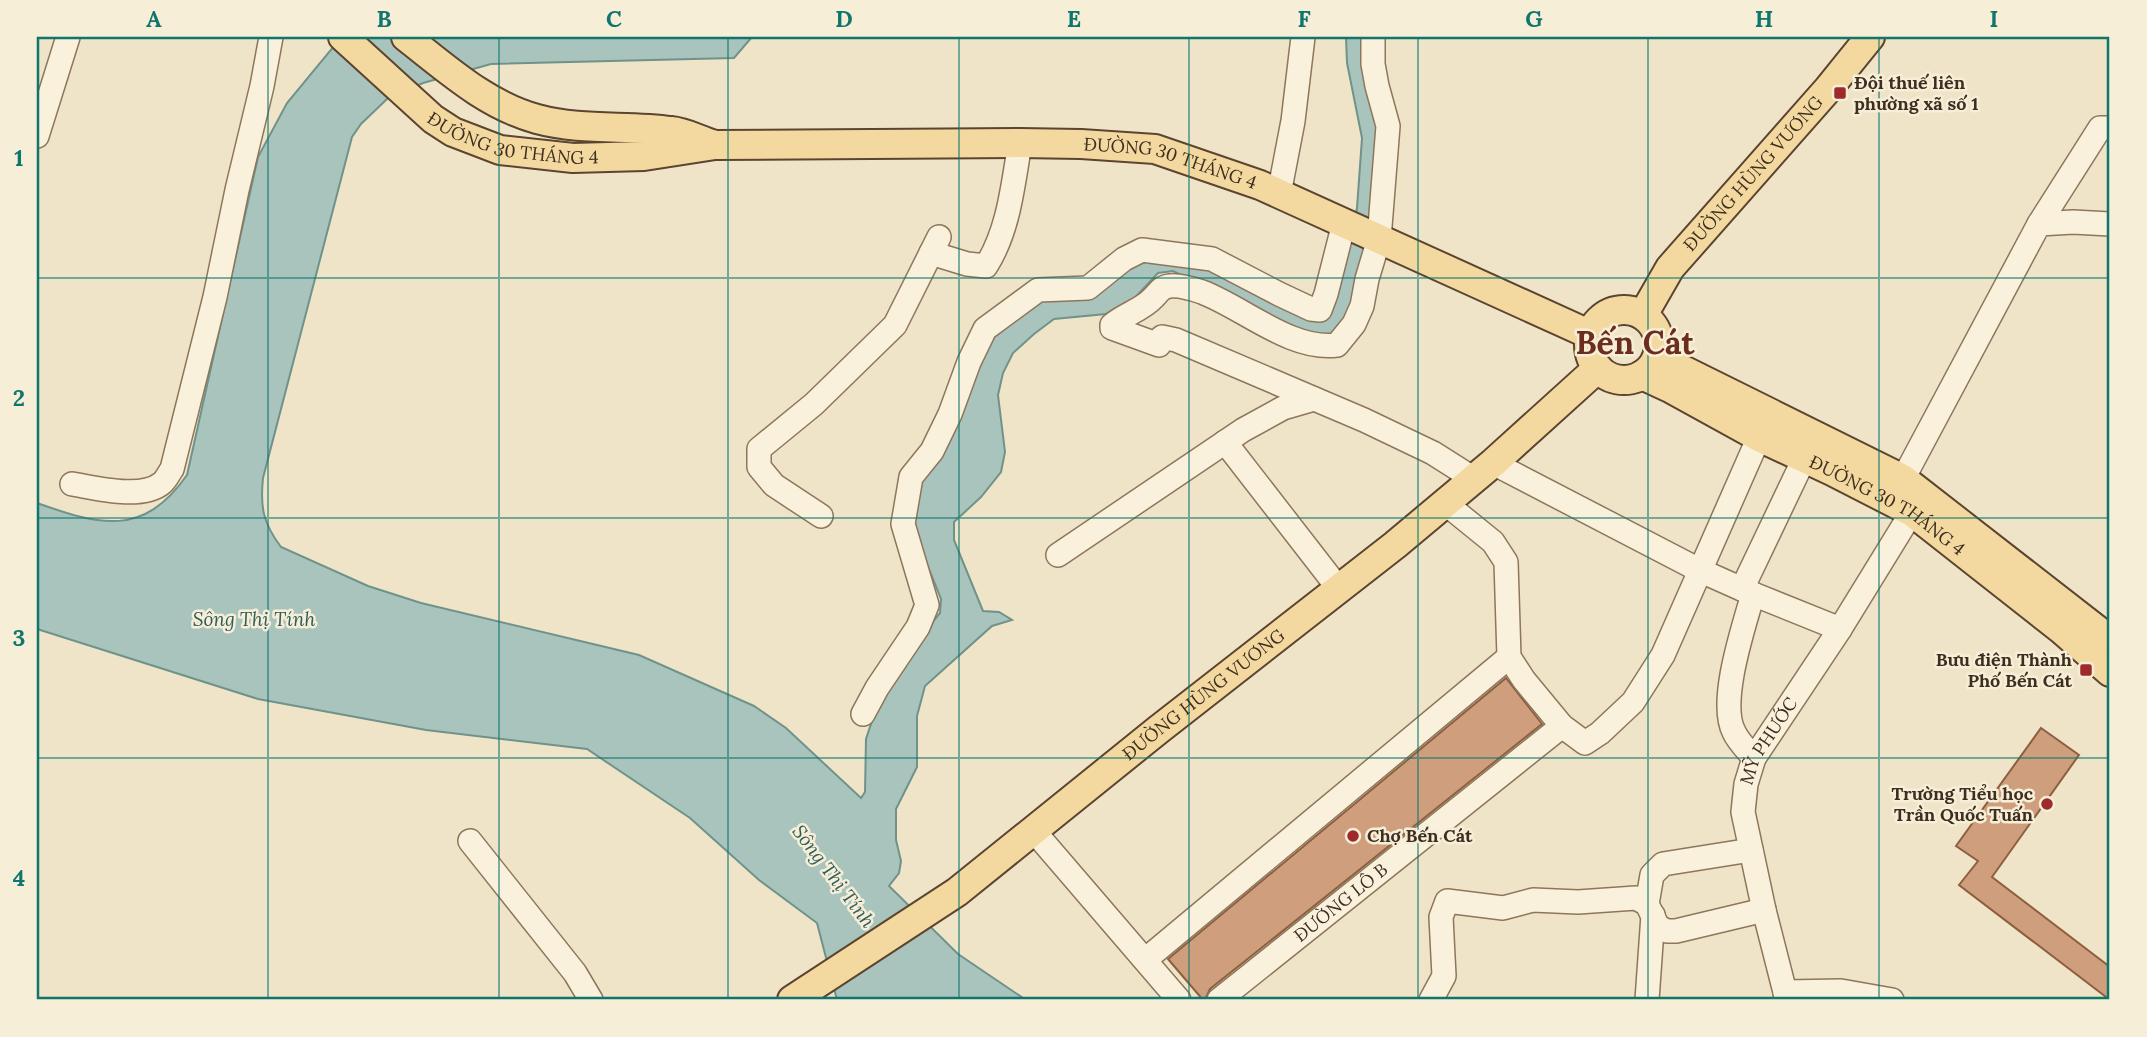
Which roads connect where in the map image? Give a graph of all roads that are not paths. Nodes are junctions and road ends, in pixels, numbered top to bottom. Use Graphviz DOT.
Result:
graph roads {
  1 [pos="68,37"];
  2 [pos="271,37"];
  3 [pos="343,37"];
  4 [pos="406,37"];
  5 [pos="1303,37"];
  6 [pos="1373,37"];
  7 [pos="1870,37"];
  8 [pos="2110,128"];
  9 [pos="37,136"];
  10 [pos="1020,143"];
  11 [pos="715,145"];
  12 [pos="1279,194"];
  13 [pos="1347,224"];
  14 [pos="2039,224"];
  15 [pos="2110,224"];
  16 [pos="1378,238"];
  17 [pos="1643,315"];
  18 [pos="1591,335"];
  19 [pos="1650,366"];
  20 [pos="1598,368"];
  21 [pos="1697,389"];
  22 [pos="1314,399"];
  23 [pos="1759,437"];
  24 [pos="1225,442"];
  25 [pos="1804,459"];
  26 [pos="1484,471"];
  27 [pos="1903,479"];
  28 [pos="72,484"];
  29 [pos="1445,503"];
  30 [pos="1912,512"];
  31 [pos="821,516"];
  32 [pos="1058,555"];
  33 [pos="1699,570"];
  34 [pos="1339,589"];
  35 [pos="1747,591"];
  36 [pos="2069,622"];
  37 [pos="1840,629"];
  38 [pos="2110,640"];
  39 [pos="1509,657"];
  40 [pos="2110,672"];
  41 [pos="863,713"];
  42 [pos="1562,726"];
  43 [pos="1754,758"];
  44 [pos="1032,830"];
  45 [pos="470,841"];
  46 [pos="1751,850"];
  47 [pos="1650,909"];
  48 [pos="1764,910"];
  49 [pos="1145,960"];
  50 [pos="1786,996"];
  51 [pos="795,999"];
  52 [pos="592,1000"];
  53 [pos="1179,1000"];
  54 [pos="1219,1000"];
  55 [pos="1431,1000"];
  56 [pos="1647,1000"];
  57 [pos="1892,1000"];
  1 -- 9 [label="street"];
  2 -- 28 [label="street"];
  3 -- 11 [label="main road, ĐƯỜNG 30 THÁNG 4"];
  4 -- 11 [label="main road, ĐƯỜNG 30 THÁNG 4"];
  5 -- 12 [label="street"];
  6 -- 16 [label="street"];
  7 -- 17 [label="main road, ĐƯỜNG HÙNG VƯƠNG"];
  8 -- 14 [label="street"];
  10 -- 11 [label="main road, ĐƯỜNG 30 THÁNG 4"];
  10 -- 12 [label="main road, ĐƯỜNG 30 THÁNG 4"];
  10 -- 31 [label="street"];
  12 -- 13 [label="main road, ĐƯỜNG 30 THÁNG 4"];
  13 -- 16 [label="main road, ĐƯỜNG 30 THÁNG 4"];
  13 -- 41 [label="street"];
  14 -- 15 [label="street"];
  14 -- 27 [label="street"];
  16 -- 18 [label="main road, ĐƯỜNG 30 THÁNG 4"];
  16 -- 22 [label="street"];
  17 -- 18 [label="main road"];
  17 -- 19 [label="main road"];
  18 -- 20 [label="main road"];
  19 -- 20 [label="main road"];
  19 -- 21 [label="main road, ĐƯỜNG 30 THÁNG 4"];
  20 -- 26 [label="main road, ĐƯỜNG HÙNG VƯƠNG"];
  21 -- 23 [label="main road, ĐƯỜNG 30 THÁNG 4"];
  21 -- 27 [label="main road, ĐƯỜNG 30 THÁNG 4"];
  22 -- 24 [label="street"];
  22 -- 26 [label="street"];
  23 -- 25 [label="main road, ĐƯỜNG 30 THÁNG 4"];
  23 -- 33 [label="street"];
  24 -- 32 [label="street"];
  24 -- 34 [label="street"];
  25 -- 30 [label="main road, ĐƯỜNG 30 THÁNG 4"];
  25 -- 35 [label="street"];
  26 -- 29 [label="main road, ĐƯỜNG HÙNG VƯƠNG"];
  26 -- 33 [label="street"];
  27 -- 30 [label="main road"];
  27 -- 36 [label="main road, ĐƯỜNG 30 THÁNG 4"];
  29 -- 34 [label="main road, ĐƯỜNG HÙNG VƯƠNG"];
  29 -- 39 [label="street"];
  30 -- 36 [label="main road, ĐƯỜNG 30 THÁNG 4"];
  30 -- 37 [label="street, MỸ PHƯỚC"];
  33 -- 35 [label="street"];
  33 -- 42 [label="street"];
  34 -- 44 [label="main road, ĐƯỜNG HÙNG VƯƠNG"];
  35 -- 37 [label="street"];
  35 -- 43 [label="street"];
  36 -- 38 [label="main road, ĐƯỜNG 30 THÁNG 4"];
  36 -- 40 [label="main road, ĐƯỜNG 30 THÁNG 4"];
  37 -- 43 [label="street, MỸ PHƯỚC"];
  39 -- 42 [label="street"];
  39 -- 49 [label="street"];
  42 -- 54 [label="street, ĐƯỜNG LÔ B"];
  43 -- 46 [label="street, MỸ PHƯỚC"];
  44 -- 49 [label="street"];
  44 -- 51 [label="main road, ĐƯỜNG HÙNG VƯƠNG"];
  45 -- 52 [label="street"];
  46 -- 47 [label="street"];
  46 -- 48 [label="street, MỸ PHƯỚC"];
  47 -- 48 [label="street"];
  47 -- 55 [label="street"];
  47 -- 56 [label="street"];
  48 -- 50 [label="street, MỸ PHƯỚC"];
  49 -- 53 [label="street"];
  50 -- 57 [label="street"];
}
